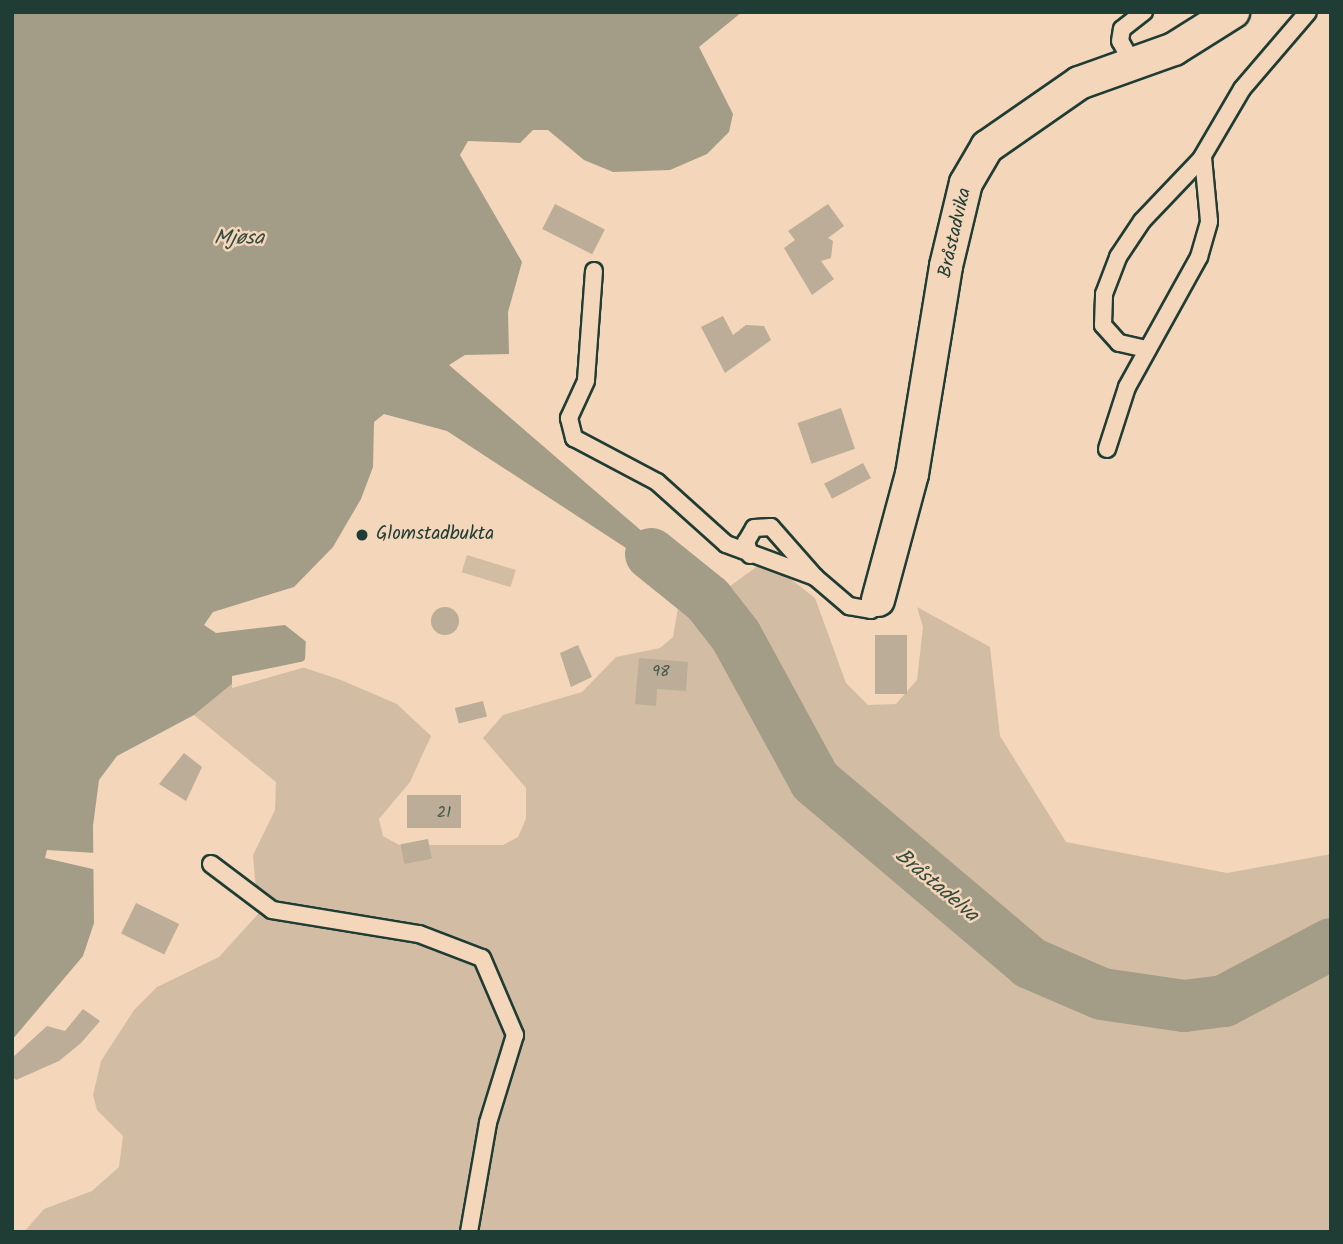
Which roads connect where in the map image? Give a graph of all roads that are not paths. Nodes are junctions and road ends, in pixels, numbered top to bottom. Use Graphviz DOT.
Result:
graph roads {
  1 [pos="1144,12"];
  2 [pos="1233,12"];
  3 [pos="1308,12"];
  4 [pos="1133,64"];
  5 [pos="1203,157"];
  6 [pos="594,271"];
  7 [pos="1146,349"];
  8 [pos="1107,449"];
  9 [pos="750,555"];
  10 [pos="815,577"];
  11 [pos="878,600"];
  12 [pos="211,864"];
  13 [pos="469,1232"];
  1 -- 4 [label="lane"];
  2 -- 4 [label="street, Bråstadvika"];
  3 -- 5 [label="lane"];
  4 -- 11 [label="street, Bråstadvika"];
  5 -- 7 [label="lane"];
  5 -- 7 [label="lane"];
  6 -- 9 [label="lane"];
  7 -- 8 [label="lane"];
  9 -- 10 [label="lane"];
  9 -- 10 [label="lane"];
  10 -- 11 [label="lane"];
  12 -- 13 [label="lane"];
}
